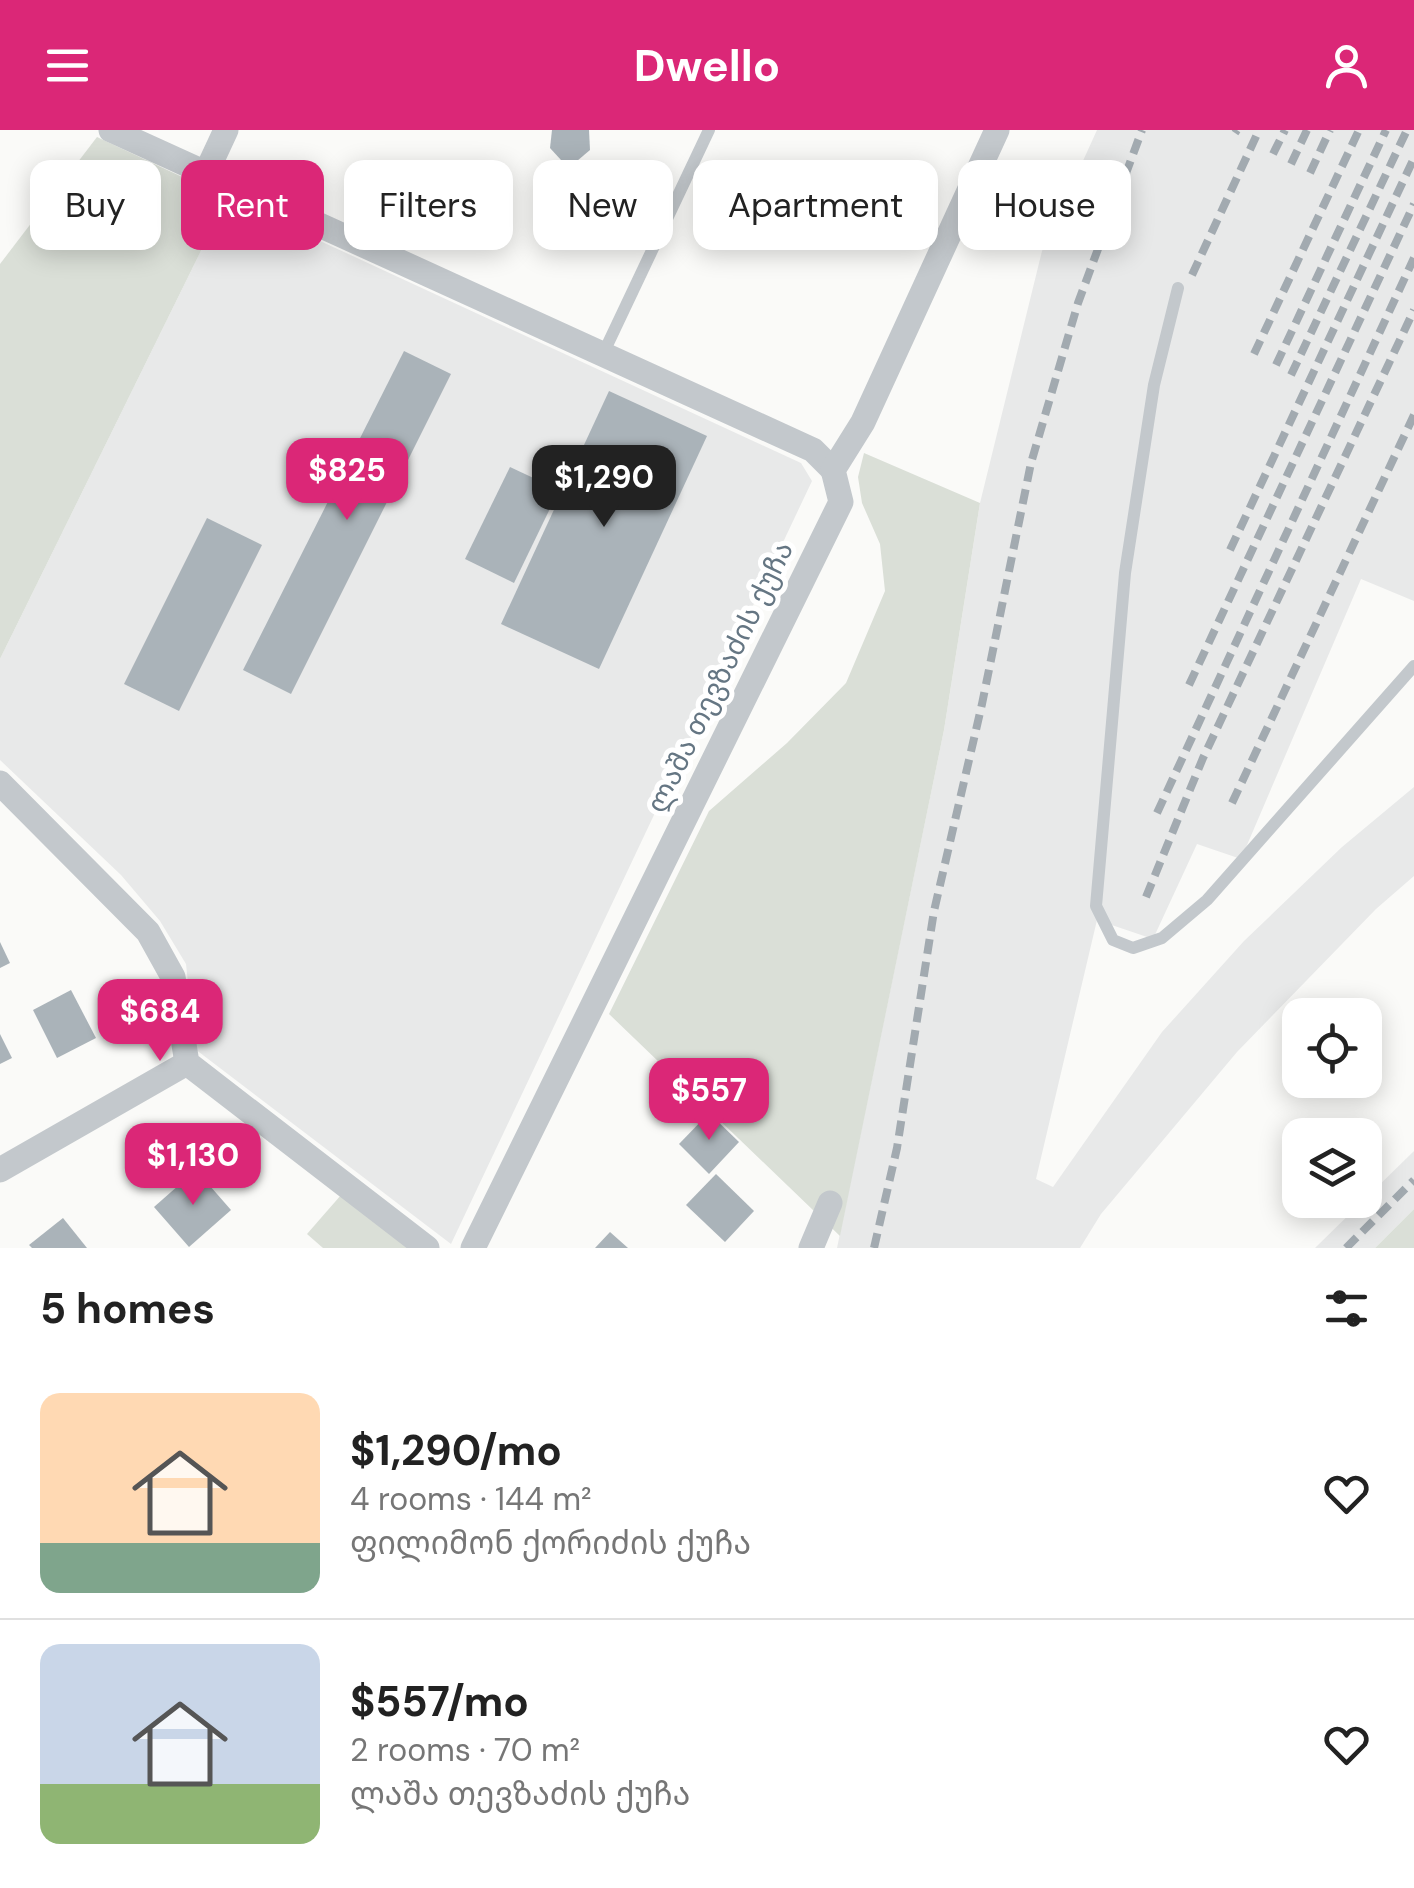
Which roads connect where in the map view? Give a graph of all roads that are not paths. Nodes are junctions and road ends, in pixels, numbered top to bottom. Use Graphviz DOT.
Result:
graph roads {
  1 [pos="110,130"];
  2 [pos="226,130"];
  3 [pos="709,130"];
  4 [pos="997,130"];
  5 [pos="212,160"];
  6 [pos="181,162"];
  7 [pos="324,227"];
  8 [pos="1178,288"];
  9 [pos="603,354"];
  10 [pos="833,470"];
  11 [pos="1414,666"];
  12 [pos="0,784"];
  13 [pos="188,1063"];
  14 [pos="0,1170"];
  15 [pos="830,1203"];
  16 [pos="427,1248"];
  17 [pos="473,1248"];
  18 [pos="811,1248"];
  1 -- 6 [label="street"];
  2 -- 5 [label="street"];
  3 -- 9 [label="lane"];
  4 -- 10 [label="street"];
  7 -- 9 [label="street"];
  8 -- 11 [label="lane"];
  9 -- 10 [label="street"];
  10 -- 17 [label="street, ლაშა თევზაძის ქუჩა"];
  12 -- 13 [label="street"];
  13 -- 14 [label="street"];
  13 -- 16 [label="street"];
  15 -- 18 [label="street"];
}
